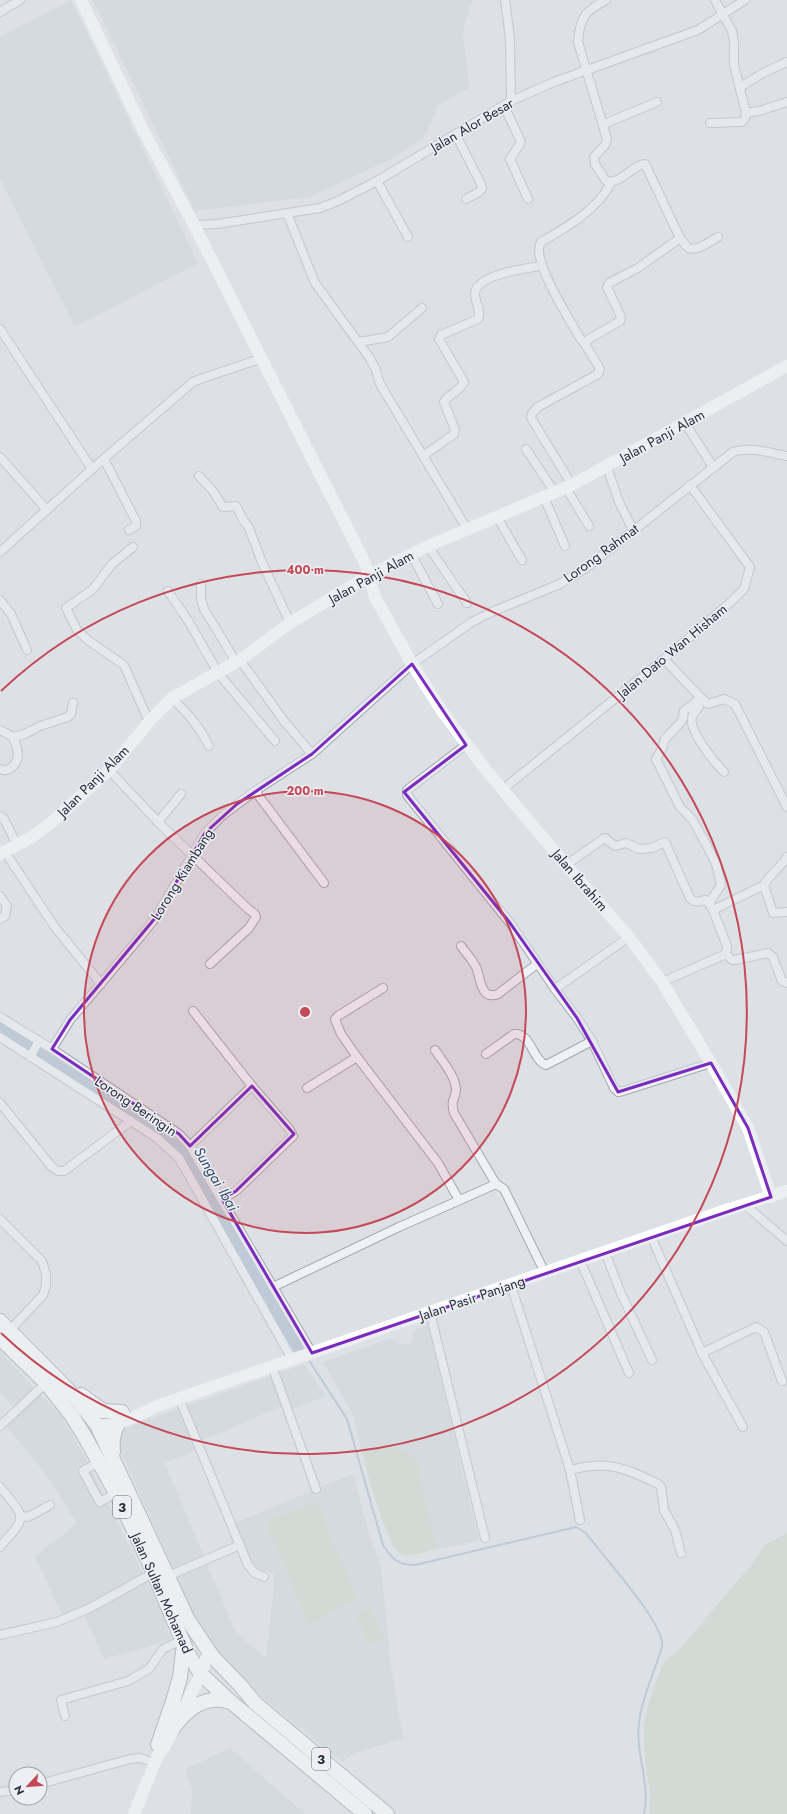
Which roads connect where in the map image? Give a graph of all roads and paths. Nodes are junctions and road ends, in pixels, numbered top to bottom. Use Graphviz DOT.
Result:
graph roads {
  1 [pos="20,0"];
  2 [pos="81,0"];
  3 [pos="505,0"];
  4 [pos="606,0"];
  5 [pos="715,0"];
  6 [pos="745,0"];
  7 [pos="0,12"];
  8 [pos="723,15"];
  9 [pos="787,62"];
  10 [pos="586,70"];
  11 [pos="740,87"];
  12 [pos="512,101"];
  13 [pos="657,102"];
  14 [pos="787,102"];
  15 [pos="504,106"];
  16 [pos="746,113"];
  17 [pos="710,123"];
  18 [pos="604,124"];
  19 [pos="456,135"];
  20 [pos="377,181"];
  21 [pos="611,183"];
  22 [pos="466,199"];
  23 [pos="528,199"];
  24 [pos="287,213"];
  25 [pos="194,225"];
  26 [pos="408,237"];
  27 [pos="718,237"];
  28 [pos="680,238"];
  29 [pos="541,266"];
  30 [pos="422,308"];
  31 [pos="0,329"];
  32 [pos="359,342"];
  33 [pos="586,344"];
  34 [pos="260,359"];
  35 [pos="787,366"];
  36 [pos="685,423"];
  37 [pos="526,449"];
  38 [pos="423,456"];
  39 [pos="787,456"];
  40 [pos="0,457"];
  41 [pos="104,459"];
  42 [pos="607,467"];
  43 [pos="713,467"];
  44 [pos="92,469"];
  45 [pos="199,476"];
  46 [pos="690,485"];
  47 [pos="569,486"];
  48 [pos="549,495"];
  49 [pos="47,510"];
  50 [pos="497,517"];
  51 [pos="589,526"];
  52 [pos="467,529"];
  53 [pos="129,530"];
  54 [pos="633,530"];
  55 [pos="428,546"];
  56 [pos="565,546"];
  57 [pos="133,547"];
  58 [pos="0,552"];
  59 [pos="411,554"];
  60 [pos="522,560"];
  61 [pos="368,576"];
  62 [pos="201,584"];
  63 [pos="168,591"];
  64 [pos="0,600"];
  65 [pos="467,603"];
  66 [pos="438,604"];
  67 [pos="290,623"];
  68 [pos="27,650"];
  69 [pos="664,659"];
  70 [pos="238,661"];
  71 [pos="412,664"];
  72 [pos="218,673"];
  73 [pos="172,698"];
  74 [pos="699,699"];
  75 [pos="73,703"];
  76 [pos="149,722"];
  77 [pos="0,730"];
  78 [pos="13,737"];
  79 [pos="275,741"];
  80 [pos="466,745"];
  81 [pos="209,746"];
  82 [pos="312,754"];
  83 [pos="0,769"];
  84 [pos="109,770"];
  85 [pos="724,772"];
  86 [pos="502,790"];
  87 [pos="255,791"];
  88 [pos="181,794"];
  89 [pos="787,807"];
  90 [pos="0,816"];
  91 [pos="158,822"];
  92 [pos="17,845"];
  93 [pos="2,853"];
  94 [pos="192,854"];
  95 [pos="787,857"];
  96 [pos="566,865"];
  97 [pos="324,883"];
  98 [pos="764,885"];
  99 [pos="0,896"];
  100 [pos="711,906"];
  101 [pos="787,912"];
  102 [pos="0,919"];
  103 [pos="629,937"];
  104 [pos="461,946"];
  105 [pos="726,954"];
  106 [pos="210,964"];
  107 [pos="537,964"];
  108 [pos="662,982"];
  109 [pos="787,983"];
  110 [pos="100,984"];
  111 [pos="383,988"];
  112 [pos="555,989"];
  113 [pos="193,1011"];
  114 [pos="0,1017"];
  115 [pos="0,1037"];
  116 [pos="592,1041"];
  117 [pos="38,1043"];
  118 [pos="52,1049"];
  119 [pos="435,1050"];
  120 [pos="486,1054"];
  121 [pos="31,1055"];
  122 [pos="357,1057"];
  123 [pos="711,1063"];
  124 [pos="252,1086"];
  125 [pos="307,1088"];
  126 [pos="0,1103"];
  127 [pos="131,1121"];
  128 [pos="190,1146"];
  129 [pos="496,1184"];
  130 [pos="787,1192"];
  131 [pos="770,1197"];
  132 [pos="222,1199"];
  133 [pos="459,1200"];
  134 [pos="744,1204"];
  135 [pos="0,1219"];
  136 [pos="651,1236"];
  137 [pos="787,1241"];
  138 [pos="605,1252"];
  139 [pos="580,1260"];
  140 [pos="545,1273"];
  141 [pos="511,1285"];
  142 [pos="273,1287"];
  143 [pos="430,1312"];
  144 [pos="3,1330"];
  145 [pos="312,1353"];
  146 [pos="702,1353"];
  147 [pos="292,1359"];
  148 [pos="652,1360"];
  149 [pos="42,1363"];
  150 [pos="272,1366"];
  151 [pos="629,1373"];
  152 [pos="782,1382"];
  153 [pos="46,1384"];
  154 [pos="179,1398"];
  155 [pos="121,1417"];
  156 [pos="97,1425"];
  157 [pos="0,1426"];
  158 [pos="743,1427"];
  159 [pos="114,1458"];
  160 [pos="570,1470"];
  161 [pos="0,1487"];
  162 [pos="316,1489"];
  163 [pos="116,1493"];
  164 [pos="50,1505"];
  165 [pos="21,1516"];
  166 [pos="580,1520"];
  167 [pos="485,1538"];
  168 [pos="240,1545"];
  169 [pos="0,1547"];
  170 [pos="681,1553"];
  171 [pos="153,1573"];
  172 [pos="168,1576"];
  173 [pos="264,1577"];
  174 [pos="188,1620"];
  175 [pos="0,1635"];
  176 [pos="183,1642"];
  177 [pos="201,1667"];
  178 [pos="231,1702"];
  179 [pos="255,1703"];
  180 [pos="65,1716"];
  181 [pos="174,1727"];
  182 [pos="157,1755"];
  183 [pos="48,1782"];
  184 [pos="134,1814"];
  185 [pos="365,1814"];
  186 [pos="387,1814"];
  1 -- 7 [label="street"];
  2 -- 25 [label="main road, Jalan Ibrahim"];
  3 -- 12 [label="street"];
  4 -- 10 [label="street"];
  5 -- 8 [label="street"];
  6 -- 8 [label="street, Jalan Alor Besar"];
  8 -- 10 [label="street, Jalan Alor Besar"];
  8 -- 11 [label="street"];
  9 -- 11 [label="street"];
  10 -- 12 [label="street, Jalan Alor Besar"];
  10 -- 18 [label="street"];
  11 -- 16 [label="street"];
  12 -- 15 [label="street, Jalan Alor Besar"];
  13 -- 18 [label="street"];
  14 -- 16 [label="street"];
  15 -- 19 [label="street, Jalan Alor Besar"];
  15 -- 23 [label="street"];
  16 -- 17 [label="street"];
  18 -- 21 [label="street"];
  19 -- 20 [label="street, Jalan Alor Besar"];
  19 -- 22 [label="street"];
  20 -- 24 [label="street, Jalan Alor Besar"];
  20 -- 26 [label="street"];
  21 -- 28 [label="street"];
  21 -- 29 [label="street"];
  24 -- 25 [label="street, Jalan Alor Besar"];
  24 -- 32 [label="street"];
  25 -- 34 [label="main road, Jalan Ibrahim"];
  27 -- 28 [label="street"];
  28 -- 33 [label="street"];
  29 -- 33 [label="street"];
  29 -- 38 [label="street"];
  30 -- 32 [label="street"];
  31 -- 44 [label="street"];
  32 -- 38 [label="street"];
  33 -- 47 [label="street"];
  34 -- 41 [label="street"];
  34 -- 61 [label="main road, Jalan Ibrahim"];
  35 -- 36 [label="main road, Jalan Panji Alam"];
  36 -- 42 [label="main road, Jalan Panji Alam"];
  36 -- 43 [label="street"];
  37 -- 48 [label="street"];
  38 -- 52 [label="street"];
  39 -- 43 [label="street, Lorong Rahmat"];
  40 -- 49 [label="street"];
  41 -- 44 [label="street"];
  41 -- 53 [label="street"];
  42 -- 47 [label="main road, Jalan Panji Alam"];
  42 -- 54 [label="street"];
  43 -- 46 [label="street, Lorong Rahmat"];
  44 -- 49 [label="street"];
  45 -- 67 [label="street"];
  46 -- 54 [label="street, Lorong Rahmat"];
  46 -- 69 [label="street, Jalan Dato Wan Hisham"];
  47 -- 48 [label="main road, Jalan Panji Alam"];
  47 -- 51 [label="street"];
  48 -- 50 [label="main road, Jalan Panji Alam"];
  48 -- 56 [label="street"];
  49 -- 58 [label="street"];
  50 -- 52 [label="main road, Jalan Panji Alam"];
  50 -- 60 [label="street"];
  52 -- 55 [label="main road, Jalan Panji Alam"];
  54 -- 71 [label="street, Lorong Rahmat"];
  55 -- 59 [label="main road, Jalan Panji Alam"];
  55 -- 65 [label="street"];
  57 -- 76 [label="street"];
  59 -- 61 [label="main road, Jalan Panji Alam"];
  59 -- 66 [label="street"];
  61 -- 67 [label="main road, Jalan Panji Alam"];
  61 -- 71 [label="main road, Jalan Ibrahim"];
  62 -- 70 [label="street"];
  63 -- 72 [label="street"];
  64 -- 68 [label="street"];
  67 -- 70 [label="main road, Jalan Panji Alam"];
  69 -- 74 [label="street"];
  69 -- 86 [label="street, Jalan Dato Wan Hisham"];
  70 -- 72 [label="main road, Jalan Panji Alam"];
  70 -- 82 [label="street"];
  71 -- 80 [label="main road, Jalan Ibrahim"];
  71 -- 82 [label="street, Lorong Kiambang"];
  72 -- 73 [label="main road, Jalan Panji Alam"];
  72 -- 79 [label="street"];
  73 -- 76 [label="main road, Jalan Panji Alam"];
  73 -- 81 [label="street"];
  74 -- 85 [label="street"];
  74 -- 89 [label="street"];
  74 -- 100 [label="street"];
  75 -- 78 [label="street"];
  76 -- 84 [label="main road, Jalan Panji Alam"];
  77 -- 78 [label="street"];
  78 -- 83 [label="street"];
  80 -- 86 [label="main road, Jalan Ibrahim"];
  80 -- 107 [label="street"];
  82 -- 87 [label="street, Lorong Kiambang"];
  84 -- 91 [label="street"];
  84 -- 92 [label="main road, Jalan Panji Alam"];
  86 -- 96 [label="main road, Jalan Ibrahim"];
  87 -- 94 [label="street, Lorong Kiambang"];
  87 -- 97 [label="street"];
  88 -- 91 [label="street"];
  90 -- 92 [label="street"];
  91 -- 94 [label="street"];
  92 -- 93 [label="main road, Jalan Panji Alam"];
  93 -- 110 [label="street"];
  94 -- 106 [label="street"];
  94 -- 110 [label="street, Lorong Kiambang"];
  95 -- 98 [label="street"];
  96 -- 100 [label="street"];
  96 -- 103 [label="main road, Jalan Ibrahim"];
  98 -- 100 [label="street"];
  98 -- 101 [label="street"];
  99 -- 102 [label="street"];
  100 -- 105 [label="street"];
  103 -- 108 [label="main road, Jalan Ibrahim"];
  103 -- 112 [label="street"];
  104 -- 107 [label="street"];
  105 -- 108 [label="street"];
  105 -- 109 [label="street"];
  107 -- 112 [label="street"];
  108 -- 123 [label="main road, Jalan Ibrahim"];
  110 -- 118 [label="street, Lorong Kiambang"];
  111 -- 122 [label="street"];
  112 -- 116 [label="street"];
  113 -- 124 [label="street"];
  114 -- 117 [label="street, Lorong Beringin"];
  115 -- 121 [label="street"];
  116 -- 120 [label="street"];
  116 -- 123 [label="street"];
  117 -- 118 [label="street, Lorong Beringin"];
  117 -- 121 [label="street"];
  118 -- 128 [label="street, Lorong Beringin"];
  119 -- 129 [label="street"];
  121 -- 127 [label="street"];
  122 -- 125 [label="street"];
  122 -- 133 [label="street"];
  123 -- 131 [label="main road, Jalan Ibrahim"];
  124 -- 128 [label="street"];
  124 -- 132 [label="street"];
  126 -- 127 [label="street"];
  127 -- 147 [label="street"];
  128 -- 132 [label="street, Lorong Beringin"];
  129 -- 133 [label="street"];
  129 -- 140 [label="street"];
  130 -- 131 [label="main road, Jalan Pasir Panjang"];
  131 -- 134 [label="main road, Jalan Pasir Panjang"];
  132 -- 142 [label="street, Lorong Beringin"];
  133 -- 142 [label="street"];
  134 -- 136 [label="main road, Jalan Pasir Panjang"];
  134 -- 137 [label="street"];
  135 -- 144 [label="street"];
  136 -- 138 [label="main road, Jalan Pasir Panjang"];
  136 -- 146 [label="street"];
  138 -- 139 [label="main road, Jalan Pasir Panjang"];
  138 -- 148 [label="street"];
  139 -- 140 [label="main road, Jalan Pasir Panjang"];
  139 -- 151 [label="street"];
  140 -- 141 [label="main road, Jalan Pasir Panjang"];
  141 -- 143 [label="main road, Jalan Pasir Panjang"];
  141 -- 160 [label="street"];
  142 -- 145 [label="street, Lorong Beringin"];
  143 -- 145 [label="main road, Jalan Pasir Panjang"];
  143 -- 167 [label="street"];
  144 -- 149 [label="highway, Jalan Sultan Mohamad / 3"];
  144 -- 153 [label="highway, Jalan Sultan Mohamad / 3"];
  145 -- 147 [label="main road, Jalan Pasir Panjang"];
  146 -- 152 [label="street"];
  146 -- 158 [label="street"];
  147 -- 150 [label="main road, Jalan Pasir Panjang"];
  149 -- 155 [label="highway"];
  149 -- 156 [label="highway, Jalan Sultan Mohamad / 3"];
  150 -- 154 [label="main road, Jalan Pasir Panjang"];
  150 -- 162 [label="street"];
  153 -- 156 [label="highway"];
  153 -- 157 [label="street"];
  153 -- 163 [label="highway, Jalan Sultan Mohamad / 3"];
  154 -- 155 [label="main road, Jalan Pasir Panjang"];
  154 -- 168 [label="street"];
  155 -- 156 [label="main road, Jalan Pasir Panjang"];
  155 -- 159 [label="highway"];
  156 -- 159 [label="highway, Jalan Sultan Mohamad / 3"];
  156 -- 163 [label="highway"];
  159 -- 172 [label="highway, Jalan Sultan Mohamad / 3"];
  160 -- 166 [label="street"];
  160 -- 170 [label="street"];
  161 -- 165 [label="street"];
  163 -- 171 [label="highway, Jalan Sultan Mohamad / 3"];
  164 -- 165 [label="street"];
  165 -- 169 [label="street"];
  168 -- 172 [label="street"];
  168 -- 173 [label="street"];
  171 -- 175 [label="street"];
  171 -- 176 [label="highway, Jalan Sultan Mohamad / 3"];
  172 -- 174 [label="highway, Jalan Sultan Mohamad / 3"];
  174 -- 177 [label="highway, 3"];
  174 -- 179 [label="highway, Jalan Sultan Mohamad / 3"];
  176 -- 177 [label="highway, Jalan Sultan Mohamad / 3"];
  176 -- 180 [label="street"];
  176 -- 182 [label="highway"];
  177 -- 178 [label="highway, Jalan Sultan Mohamad / 3"];
  177 -- 179 [label="highway, 3"];
  177 -- 181 [label="main road"];
  177 -- 182 [label="main road"];
  178 -- 181 [label="highway"];
  178 -- 185 [label="highway, Jalan Sultan Mohamad / 3"];
  179 -- 186 [label="highway, Jalan Sultan Mohamad / 3"];
  181 -- 182 [label="main road"];
  182 -- 183 [label="street"];
  182 -- 184 [label="main road"];
}
